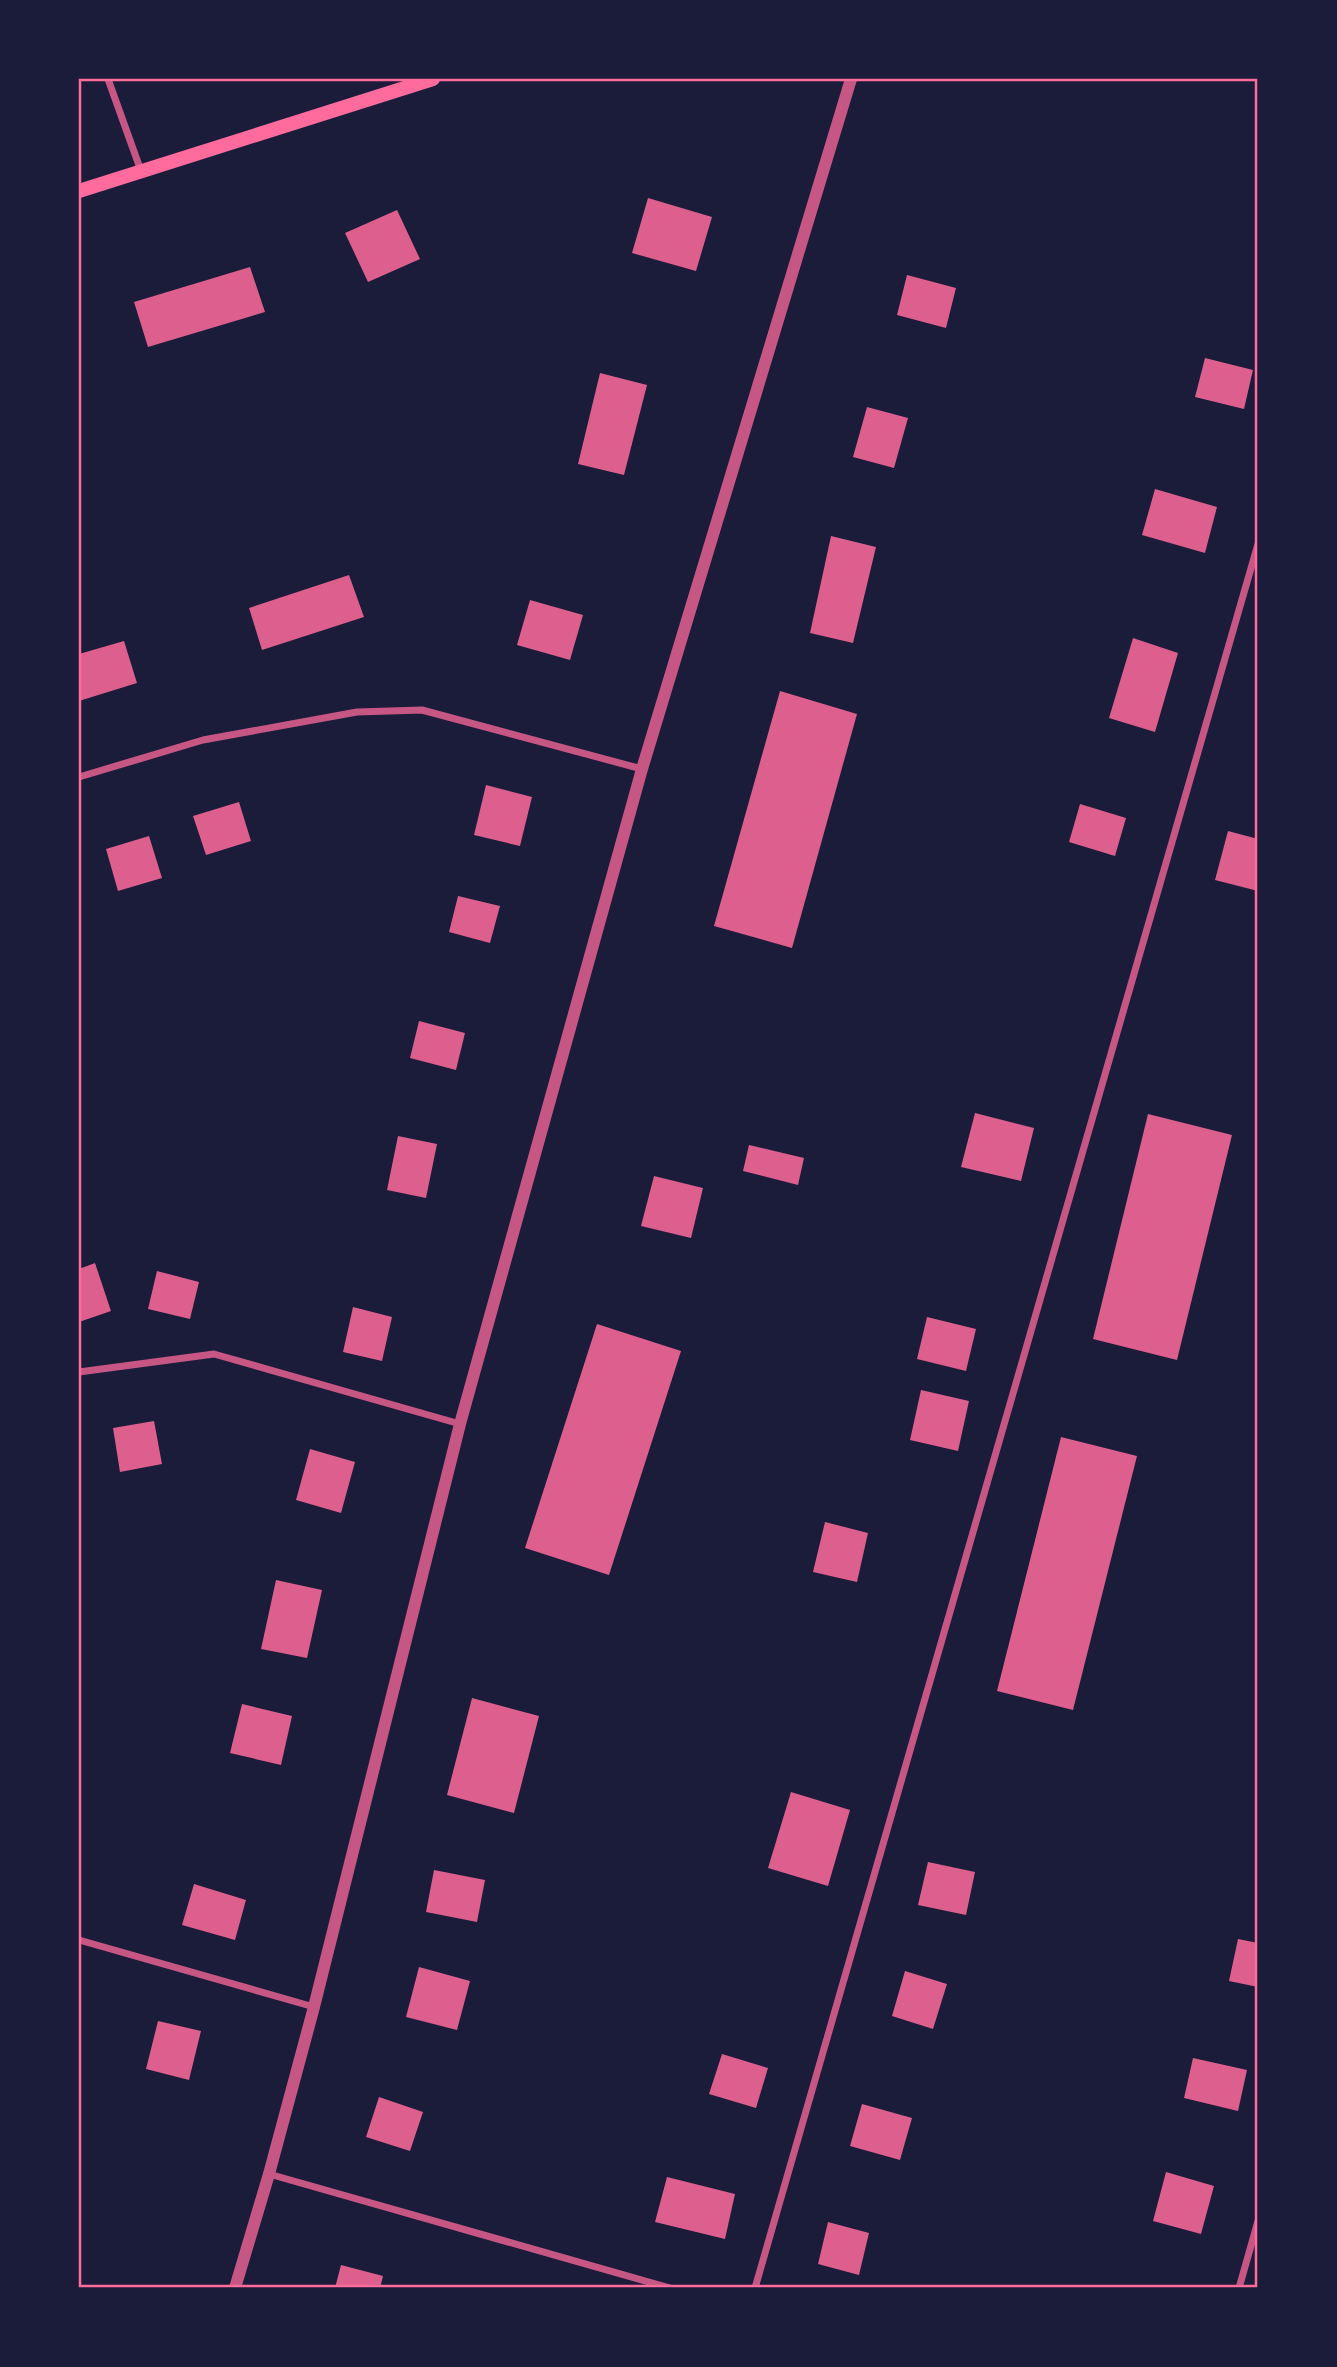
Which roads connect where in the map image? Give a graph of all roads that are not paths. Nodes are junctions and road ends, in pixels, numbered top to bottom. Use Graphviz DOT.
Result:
graph roads {
  1 [pos="108,79"];
  2 [pos="433,79"];
  3 [pos="851,79"];
  4 [pos="141,171"];
  5 [pos="79,191"];
  6 [pos="1258,544"];
  7 [pos="642,769"];
  8 [pos="79,777"];
  9 [pos="79,1372"];
  10 [pos="460,1424"];
  11 [pos="79,1940"];
  12 [pos="314,2007"];
  13 [pos="269,2174"];
  14 [pos="1258,2221"];
  15 [pos="235,2288"];
  16 [pos="670,2288"];
  17 [pos="755,2288"];
  18 [pos="1239,2288"];
  1 -- 4 [label="street"];
  2 -- 4 [label="main road"];
  3 -- 7 [label="street"];
  4 -- 5 [label="main road"];
  6 -- 17 [label="street"];
  7 -- 8 [label="street"];
  7 -- 10 [label="street"];
  9 -- 10 [label="street"];
  10 -- 12 [label="street"];
  11 -- 12 [label="street"];
  12 -- 13 [label="street"];
  13 -- 15 [label="street"];
  13 -- 16 [label="street"];
  14 -- 18 [label="street"];
}
